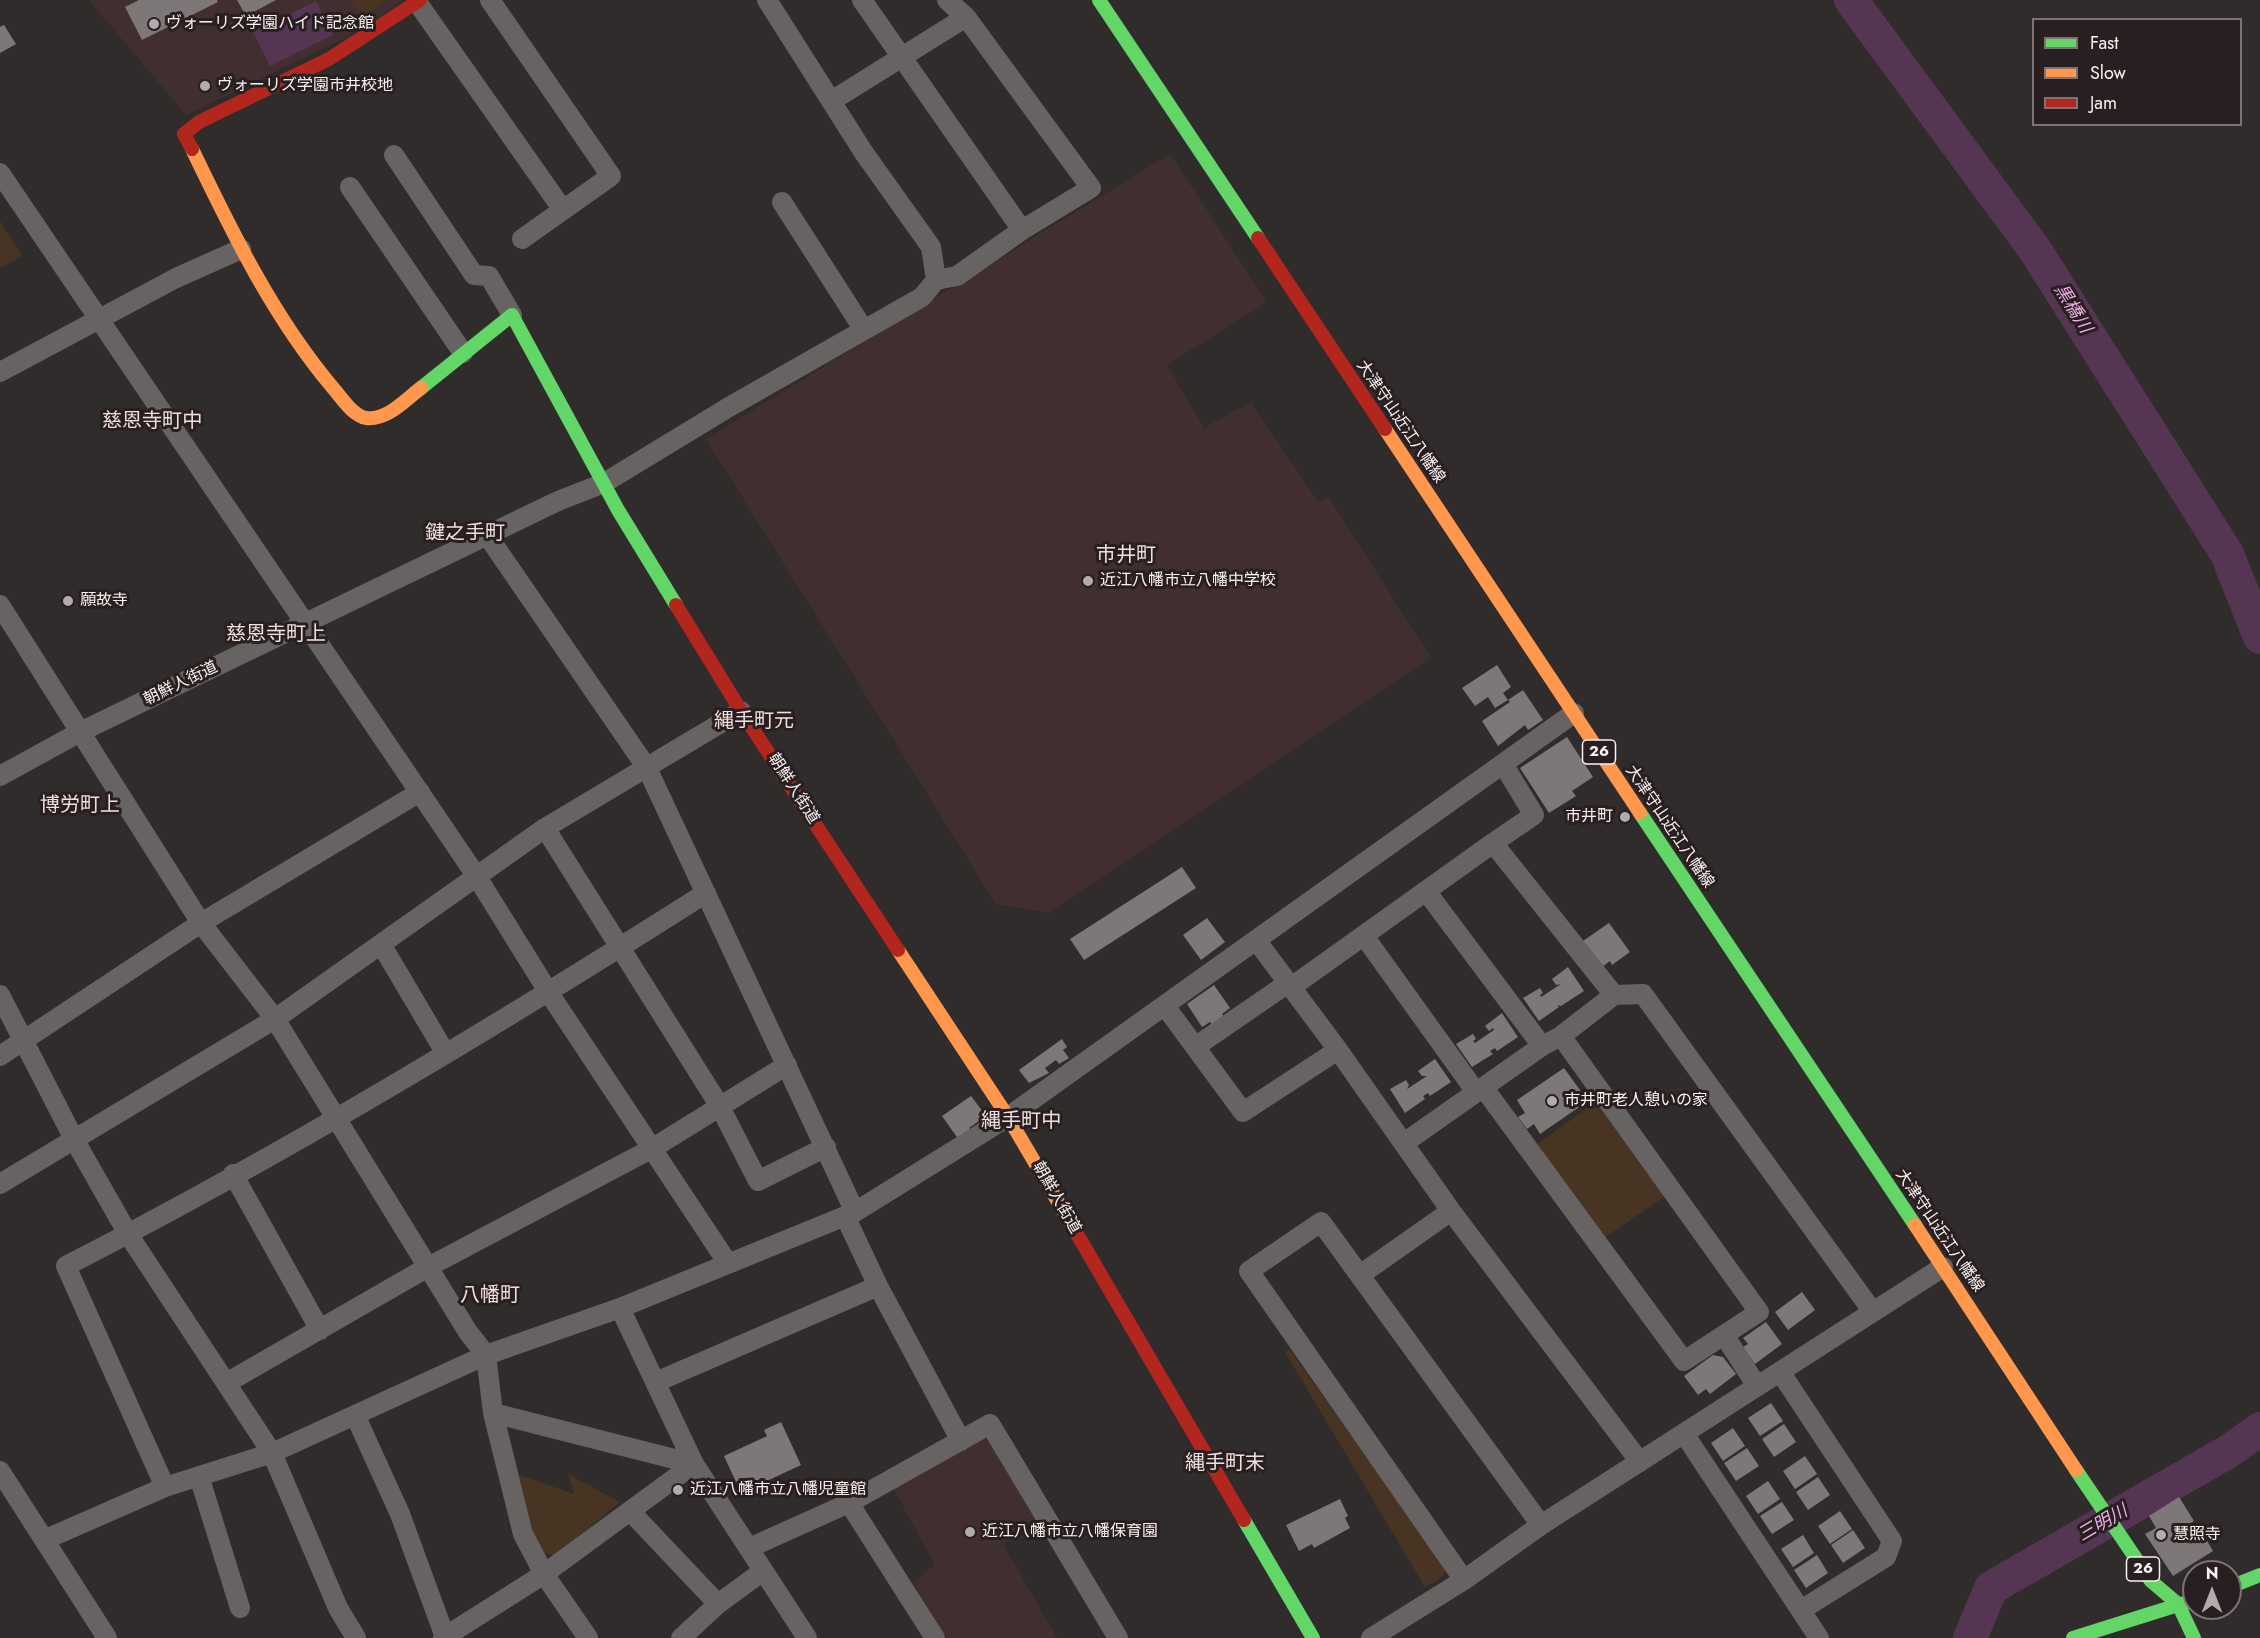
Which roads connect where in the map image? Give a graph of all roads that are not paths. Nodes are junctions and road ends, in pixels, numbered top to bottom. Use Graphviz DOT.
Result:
graph roads {
  1 [pos="490,0"];
  2 [pos="767,0"];
  3 [pos="862,0"];
  4 [pos="947,0"];
  5 [pos="1099,0"];
  6 [pos="418,1"];
  7 [pos="966,16"];
  8 [pos="901,58"];
  9 [pos="833,100"];
  10 [pos="394,155"];
  11 [pos="0,173"];
  12 [pos="350,187"];
  13 [pos="782,202"];
  14 [pos="563,210"];
  15 [pos="1022,230"];
  16 [pos="522,239"];
  17 [pos="241,249"];
  18 [pos="936,280"];
  19 [pos="512,315"];
  20 [pos="100,321"];
  21 [pos="864,330"];
  22 [pos="463,353"];
  23 [pos="0,372"];
  24 [pos="603,483"];
  25 [pos="488,535"];
  26 [pos="0,605"];
  27 [pos="305,623"];
  28 [pos="741,711"];
  29 [pos="1574,713"];
  30 [pos="81,732"];
  31 [pos="1503,764"];
  32 [pos="647,768"];
  33 [pos="0,776"];
  34 [pos="420,792"];
  35 [pos="545,828"];
  36 [pos="1493,843"];
  37 [pos="477,877"];
  38 [pos="1426,891"];
  39 [pos="706,893"];
  40 [pos="201,922"];
  41 [pos="1364,936"];
  42 [pos="1256,940"];
  43 [pos="381,944"];
  44 [pos="620,947"];
  45 [pos="1289,986"];
  46 [pos="549,993"];
  47 [pos="0,995"];
  48 [pos="1614,995"];
  49 [pos="1165,1006"];
  50 [pos="275,1019"];
  51 [pos="1560,1036"];
  52 [pos="25,1041"];
  53 [pos="1542,1046"];
  54 [pos="1195,1047"];
  55 [pos="1338,1050"];
  56 [pos="446,1054"];
  57 [pos="0,1056"];
  58 [pos="788,1065"];
  59 [pos="1479,1089"];
  60 [pos="719,1105"];
  61 [pos="1008,1117"];
  62 [pos="336,1120"];
  63 [pos="75,1141"];
  64 [pos="1404,1143"];
  65 [pos="653,1148"];
  66 [pos="825,1148"];
  67 [pos="233,1174"];
  68 [pos="0,1184"];
  69 [pos="1451,1211"];
  70 [pos="850,1214"];
  71 [pos="128,1234"];
  72 [pos="727,1262"];
  73 [pos="428,1268"];
  74 [pos="1943,1268"];
  75 [pos="1360,1275"];
  76 [pos="878,1286"];
  77 [pos="620,1308"];
  78 [pos="1873,1311"];
  79 [pos="320,1330"];
  80 [pos="1724,1335"];
  81 [pos="486,1355"];
  82 [pos="1781,1373"];
  83 [pos="228,1382"];
  84 [pos="656,1382"];
  85 [pos="1757,1386"];
  86 [pos="493,1413"];
  87 [pos="355,1415"];
  88 [pos="1685,1435"];
  89 [pos="961,1441"];
  90 [pos="272,1453"];
  91 [pos="1640,1462"];
  92 [pos="694,1464"];
  93 [pos="0,1471"];
  94 [pos="199,1476"];
  95 [pos="165,1488"];
  96 [pos="849,1503"];
  97 [pos="630,1511"];
  98 [pos="1541,1525"];
  99 [pos="44,1540"];
  100 [pos="749,1548"];
  101 [pos="763,1571"];
  102 [pos="544,1574"];
  103 [pos="2260,1575"];
  104 [pos="1464,1580"];
  105 [pos="2242,1582"];
  106 [pos="2182,1603"];
  107 [pos="718,1604"];
  108 [pos="2178,1604"];
  109 [pos="240,1608"];
  110 [pos="1801,1610"];
  111 [pos="106,1638"];
  112 [pos="356,1638"];
  113 [pos="444,1638"];
  114 [pos="588,1638"];
  115 [pos="681,1638"];
  116 [pos="807,1638"];
  117 [pos="935,1638"];
  118 [pos="1118,1638"];
  119 [pos="1313,1638"];
  120 [pos="1371,1638"];
  121 [pos="1819,1638"];
  122 [pos="2073,1638"];
  123 [pos="2194,1638"];
  1 -- 14 [label="street"];
  2 -- 9 [label="street"];
  3 -- 8 [label="street"];
  4 -- 7 [label="street"];
  5 -- 29 [label="street, 大津守山近江八幡線 / 26"];
  6 -- 14 [label="street"];
  6 -- 17 [label="street"];
  7 -- 8 [label="street"];
  7 -- 15 [label="street"];
  8 -- 9 [label="street"];
  8 -- 15 [label="street"];
  9 -- 18 [label="street"];
  10 -- 19 [label="street"];
  11 -- 20 [label="street"];
  12 -- 22 [label="street"];
  13 -- 21 [label="street"];
  14 -- 16 [label="street"];
  15 -- 18 [label="street"];
  17 -- 20 [label="street"];
  17 -- 22 [label="street"];
  18 -- 21 [label="street"];
  19 -- 22 [label="street"];
  19 -- 24 [label="street"];
  20 -- 23 [label="street"];
  20 -- 27 [label="street"];
  21 -- 24 [label="street"];
  24 -- 25 [label="street, 朝鮮人街道"];
  24 -- 28 [label="street, 朝鮮人街道"];
  25 -- 27 [label="street, 朝鮮人街道"];
  25 -- 32 [label="street"];
  26 -- 30 [label="street"];
  27 -- 30 [label="street, 朝鮮人街道"];
  27 -- 34 [label="street"];
  28 -- 32 [label="street"];
  28 -- 61 [label="street, 朝鮮人街道"];
  29 -- 31 [label="street"];
  29 -- 74 [label="street, 大津守山近江八幡線 / 26"];
  30 -- 33 [label="street, 朝鮮人街道"];
  30 -- 40 [label="street"];
  31 -- 36 [label="street"];
  31 -- 42 [label="street"];
  32 -- 35 [label="street"];
  32 -- 39 [label="street"];
  34 -- 37 [label="street"];
  34 -- 40 [label="street"];
  35 -- 37 [label="street"];
  35 -- 44 [label="street"];
  36 -- 38 [label="street"];
  36 -- 48 [label="street"];
  37 -- 43 [label="street"];
  37 -- 46 [label="street"];
  38 -- 41 [label="street"];
  38 -- 53 [label="street"];
  39 -- 44 [label="street"];
  39 -- 58 [label="street"];
  40 -- 50 [label="street"];
  40 -- 52 [label="street"];
  41 -- 45 [label="street"];
  41 -- 59 [label="street"];
  42 -- 45 [label="street"];
  42 -- 49 [label="street"];
  43 -- 50 [label="street"];
  43 -- 56 [label="street"];
  44 -- 46 [label="street"];
  44 -- 60 [label="street"];
  45 -- 54 [label="street"];
  45 -- 55 [label="street"];
  46 -- 56 [label="street"];
  46 -- 65 [label="street"];
  47 -- 52 [label="street"];
  48 -- 51 [label="street"];
  48 -- 78 [label="street"];
  49 -- 54 [label="street"];
  49 -- 61 [label="street"];
  50 -- 62 [label="street"];
  50 -- 63 [label="street"];
  51 -- 53 [label="street"];
  51 -- 80 [label="street"];
  52 -- 57 [label="street"];
  52 -- 63 [label="street"];
  53 -- 59 [label="street"];
  54 -- 55 [label="street"];
  55 -- 64 [label="street"];
  56 -- 62 [label="street"];
  58 -- 60 [label="street"];
  58 -- 66 [label="street"];
  59 -- 64 [label="street"];
  59 -- 80 [label="street"];
  60 -- 65 [label="street"];
  60 -- 66 [label="street"];
  61 -- 70 [label="street"];
  61 -- 119 [label="street, 朝鮮人街道"];
  62 -- 67 [label="street"];
  62 -- 73 [label="street"];
  63 -- 68 [label="street"];
  63 -- 71 [label="street"];
  64 -- 69 [label="street"];
  65 -- 72 [label="street"];
  65 -- 73 [label="street"];
  66 -- 70 [label="street"];
  67 -- 71 [label="street"];
  67 -- 79 [label="street"];
  69 -- 75 [label="street"];
  69 -- 91 [label="street"];
  70 -- 72 [label="street"];
  70 -- 76 [label="street"];
  71 -- 83 [label="street"];
  71 -- 95 [label="street"];
  72 -- 77 [label="street"];
  73 -- 79 [label="street"];
  73 -- 81 [label="street"];
  74 -- 78 [label="street"];
  74 -- 108 [label="street, 大津守山近江八幡線 / 26"];
  75 -- 98 [label="street"];
  75 -- 104 [label="street"];
  76 -- 84 [label="street"];
  76 -- 89 [label="street"];
  77 -- 81 [label="street"];
  77 -- 84 [label="street"];
  78 -- 82 [label="street"];
  79 -- 83 [label="street"];
  80 -- 85 [label="street"];
  81 -- 86 [label="street"];
  81 -- 87 [label="street"];
  82 -- 85 [label="street"];
  82 -- 110 [label="street"];
  83 -- 90 [label="street"];
  84 -- 92 [label="street"];
  85 -- 88 [label="street"];
  86 -- 92 [label="street"];
  86 -- 102 [label="street"];
  87 -- 90 [label="street"];
  87 -- 113 [label="street"];
  88 -- 91 [label="street"];
  88 -- 110 [label="street"];
  89 -- 96 [label="street"];
  89 -- 118 [label="street"];
  90 -- 94 [label="street"];
  90 -- 112 [label="street"];
  91 -- 98 [label="street"];
  92 -- 97 [label="street"];
  92 -- 100 [label="street"];
  93 -- 99 [label="street"];
  94 -- 95 [label="street"];
  94 -- 109 [label="street"];
  95 -- 99 [label="street"];
  96 -- 100 [label="street"];
  96 -- 117 [label="street"];
  97 -- 102 [label="street"];
  97 -- 107 [label="street"];
  98 -- 104 [label="street"];
  99 -- 111 [label="street"];
  100 -- 101 [label="street"];
  101 -- 107 [label="street"];
  101 -- 116 [label="street"];
  102 -- 113 [label="street"];
  102 -- 114 [label="street"];
  103 -- 105 [label="street"];
  104 -- 120 [label="street"];
  106 -- 108 [label="street"];
  107 -- 115 [label="street"];
  108 -- 122 [label="street"];
  108 -- 123 [label="street, 大津守山近江八幡線 / 26"];
  110 -- 121 [label="street"];
}
